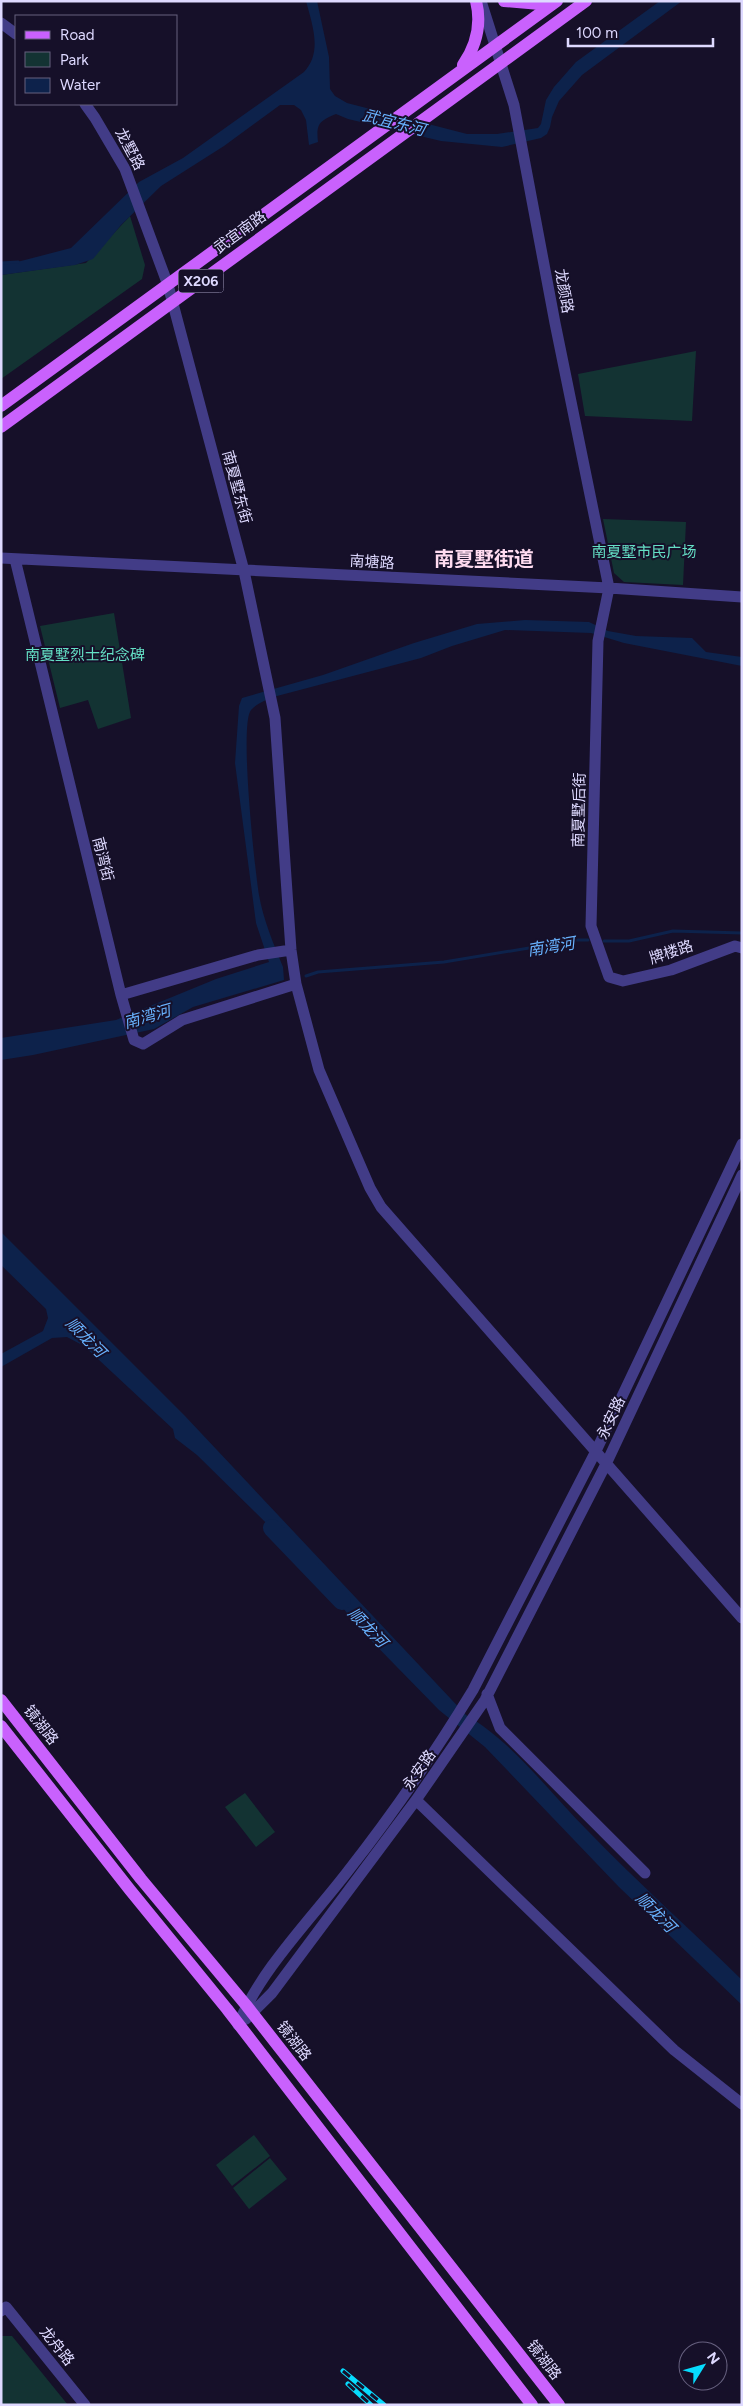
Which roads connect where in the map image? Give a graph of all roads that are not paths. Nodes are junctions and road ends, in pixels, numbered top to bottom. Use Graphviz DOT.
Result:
graph roads {
  1 [pos="476,1"];
  2 [pos="481,1"];
  3 [pos="504,1"];
  4 [pos="548,1"];
  5 [pos="557,1"];
  6 [pos="586,1"];
  7 [pos="1,23"];
  8 [pos="15,33"];
  9 [pos="497,45"];
  10 [pos="502,62"];
  11 [pos="455,75"];
  12 [pos="85,105"];
  13 [pos="168,286"];
  14 [pos="172,301"];
  15 [pos="1,406"];
  16 [pos="1,427"];
  17 [pos="1,558"];
  18 [pos="15,559"];
  19 [pos="244,571"];
  20 [pos="609,588"];
  21 [pos="742,597"];
  22 [pos="742,948"];
  23 [pos="287,951"];
  24 [pos="609,977"];
  25 [pos="296,984"];
  26 [pos="121,995"];
  27 [pos="742,1144"];
  28 [pos="742,1176"];
  29 [pos="596,1450"];
  30 [pos="607,1462"];
  31 [pos="742,1618"];
  32 [pos="486,1697"];
  33 [pos="1,1700"];
  34 [pos="1,1726"];
  35 [pos="416,1800"];
  36 [pos="645,1873"];
  37 [pos="249,2009"];
  38 [pos="238,2025"];
  39 [pos="742,2104"];
  40 [pos="4,2309"];
  41 [pos="85,2405"];
  42 [pos="532,2405"];
  43 [pos="559,2405"];
  1 -- 11 [label="main road"];
  2 -- 9 [label="street, 龙颜路"];
  3 -- 4 [label="main road"];
  5 -- 9 [label="main road, X206"];
  6 -- 10 [label="main road, X206"];
  7 -- 8 [label="street"];
  9 -- 10 [label="street, 龙颜路"];
  9 -- 11 [label="main road, X206"];
  10 -- 14 [label="main road, 武宜南路 / X206"];
  10 -- 20 [label="street, 龙颜路"];
  11 -- 13 [label="main road, 武宜南路 / X206"];
  12 -- 13 [label="street, 龙墅路"];
  13 -- 14 [label="street, 南夏墅东街"];
  13 -- 15 [label="main road, 武宜南路 / X206"];
  14 -- 16 [label="main road, 武宜南路 / X206"];
  14 -- 19 [label="street, 南夏墅东街"];
  17 -- 18 [label="street, 南塘路"];
  18 -- 19 [label="street, 南塘路"];
  18 -- 26 [label="street, 南湾街"];
  19 -- 20 [label="street, 南塘路"];
  19 -- 23 [label="street, 南夏墅东街"];
  20 -- 21 [label="street, 南塘路"];
  20 -- 24 [label="street, 南夏墅后街"];
  22 -- 24 [label="street, 牌楼路"];
  23 -- 25 [label="street, 南夏墅东街"];
  23 -- 26 [label="street"];
  25 -- 26 [label="street, 南湾街"];
  25 -- 29 [label="street, 南夏墅东街"];
  27 -- 29 [label="street, 永安路"];
  28 -- 30 [label="street, 永安路"];
  29 -- 30 [label="street, 南夏墅东街"];
  29 -- 37 [label="street, 永安路"];
  30 -- 31 [label="street, 南夏墅东街"];
  30 -- 32 [label="street, 永安路"];
  32 -- 35 [label="street, 永安路"];
  32 -- 36 [label="street"];
  33 -- 37 [label="main road, 镜湖路"];
  34 -- 38 [label="main road"];
  35 -- 37 [label="street, 永安路"];
  35 -- 39 [label="street"];
  37 -- 38 [label="street, 永安路"];
  37 -- 43 [label="main road, 镜湖路"];
  38 -- 42 [label="main road"];
  40 -- 41 [label="street, 龙舟路"];
}
